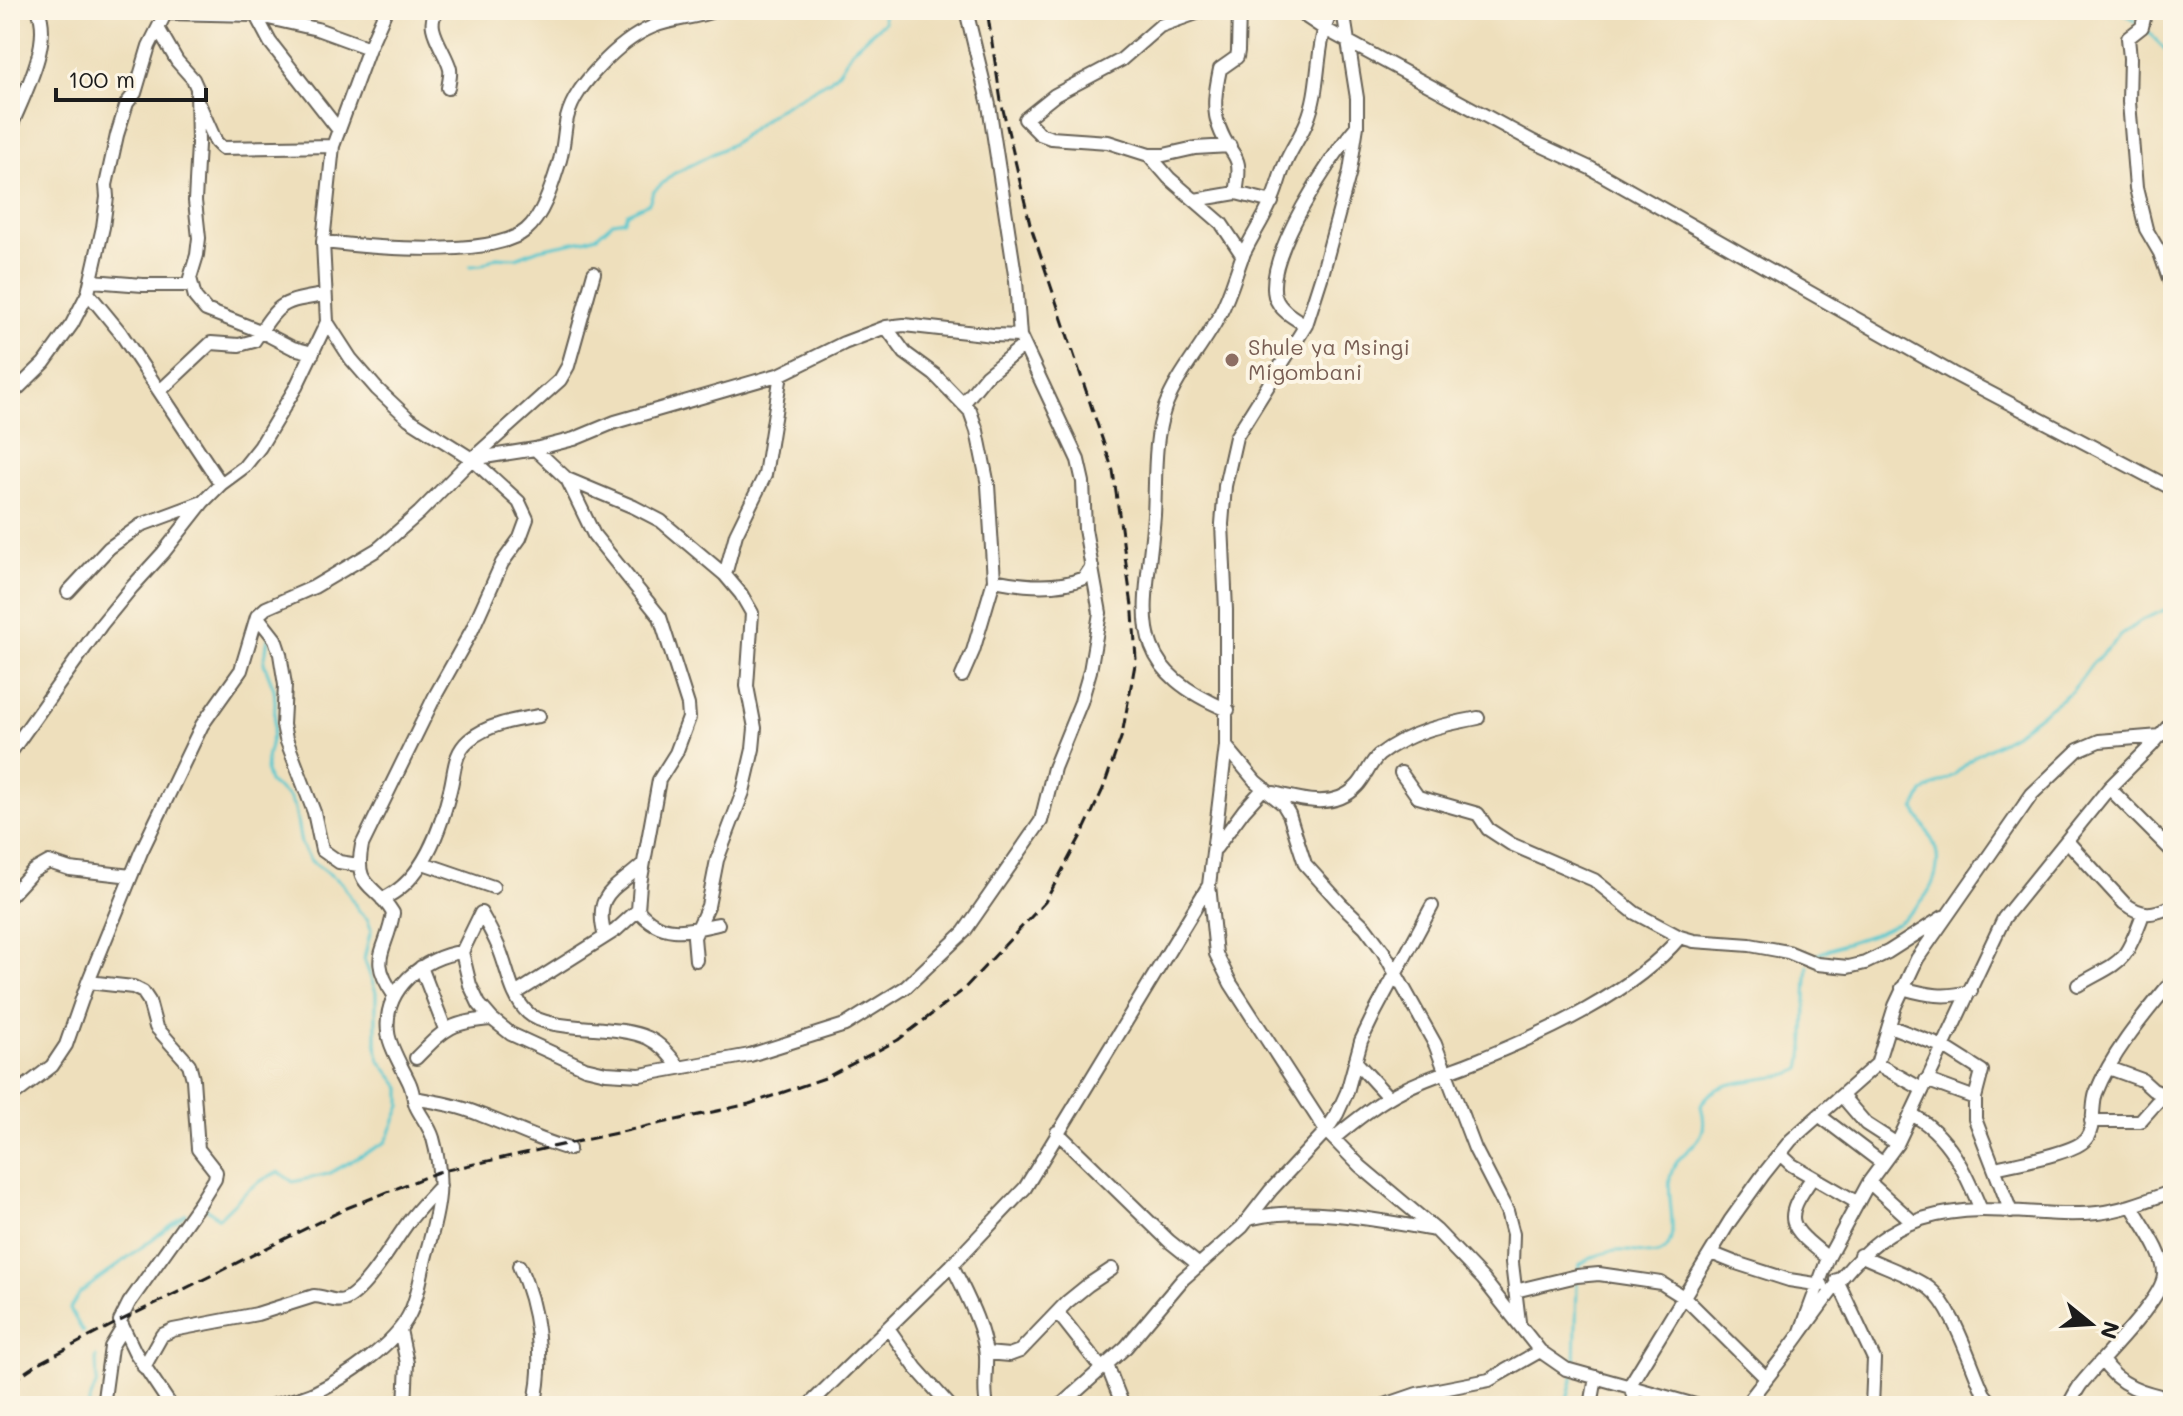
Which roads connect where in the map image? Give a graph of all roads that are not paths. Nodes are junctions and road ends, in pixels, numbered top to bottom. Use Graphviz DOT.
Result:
graph roads {
  1 [pos="38,10"];
  2 [pos="386,10"];
  3 [pos="439,10"];
  4 [pos="716,10"];
  5 [pos="966,10"];
  6 [pos="1205,10"];
  7 [pos="1239,10"];
  8 [pos="1296,10"];
  9 [pos="1332,10"];
  10 [pos="1343,10"];
  11 [pos="2146,10"];
  12 [pos="166,11"];
  13 [pos="254,12"];
  14 [pos="158,28"];
  15 [pos="1323,28"];
  16 [pos="1348,40"];
  17 [pos="369,48"];
  18 [pos="448,88"];
  19 [pos="199,103"];
  20 [pos="1357,126"];
  21 [pos="10,129"];
  22 [pos="338,129"];
  23 [pos="333,146"];
  24 [pos="1230,146"];
  25 [pos="1149,155"];
  26 [pos="1236,193"];
  27 [pos="1195,200"];
  28 [pos="1272,202"];
  29 [pos="323,242"];
  30 [pos="1243,256"];
  31 [pos="594,273"];
  32 [pos="190,285"];
  33 [pos="90,287"];
  34 [pos="2173,290"];
  35 [pos="325,295"];
  36 [pos="327,322"];
  37 [pos="1306,325"];
  38 [pos="886,327"];
  39 [pos="260,331"];
  40 [pos="1022,340"];
  41 [pos="313,353"];
  42 [pos="781,374"];
  43 [pos="160,391"];
  44 [pos="10,396"];
  45 [pos="963,404"];
  46 [pos="535,449"];
  47 [pos="472,459"];
  48 [pos="567,479"];
  49 [pos="221,484"];
  50 [pos="2173,489"];
  51 [pos="203,502"];
  52 [pos="1092,566"];
  53 [pos="725,575"];
  54 [pos="994,580"];
  55 [pos="68,592"];
  56 [pos="257,616"];
  57 [pos="962,676"];
  58 [pos="1228,710"];
  59 [pos="539,716"];
  60 [pos="1478,718"];
  61 [pos="2173,721"];
  62 [pos="2160,736"];
  63 [pos="1226,746"];
  64 [pos="10,753"];
  65 [pos="1401,773"];
  66 [pos="2109,788"];
  67 [pos="1267,790"];
  68 [pos="2067,841"];
  69 [pos="1214,852"];
  70 [pos="2173,852"];
  71 [pos="423,863"];
  72 [pos="643,864"];
  73 [pos="358,865"];
  74 [pos="131,876"];
  75 [pos="1209,885"];
  76 [pos="493,887"];
  77 [pos="10,896"];
  78 [pos="382,899"];
  79 [pos="1432,906"];
  80 [pos="2173,906"];
  81 [pos="638,910"];
  82 [pos="1949,913"];
  83 [pos="2143,914"];
  84 [pos="718,924"];
  85 [pos="697,928"];
  86 [pos="605,937"];
  87 [pos="1680,937"];
  88 [pos="462,952"];
  89 [pos="696,960"];
  90 [pos="421,967"];
  91 [pos="1396,973"];
  92 [pos="2173,980"];
  93 [pos="88,982"];
  94 [pos="2078,985"];
  95 [pos="1902,988"];
  96 [pos="1971,991"];
  97 [pos="515,994"];
  98 [pos="394,995"];
  99 [pos="525,1010"];
  100 [pos="492,1019"];
  101 [pos="1889,1026"];
  102 [pos="445,1029"];
  103 [pos="511,1034"];
  104 [pos="1944,1047"];
  105 [pos="416,1058"];
  106 [pos="1357,1063"];
  107 [pos="1877,1064"];
  108 [pos="679,1067"];
  109 [pos="2109,1068"];
  110 [pos="1447,1072"];
  111 [pos="1924,1084"];
  112 [pos="2169,1093"];
  113 [pos="1842,1096"];
  114 [pos="1388,1097"];
  115 [pos="10,1098"];
  116 [pos="414,1098"];
  117 [pos="1975,1098"];
  118 [pos="1911,1114"];
  119 [pos="1820,1116"];
  120 [pos="2091,1121"];
  121 [pos="1057,1132"];
  122 [pos="1330,1134"];
  123 [pos="1897,1144"];
  124 [pos="569,1149"];
  125 [pos="1780,1154"];
  126 [pos="1882,1163"];
  127 [pos="1995,1168"];
  128 [pos="1813,1177"];
  129 [pos="1869,1182"];
  130 [pos="440,1186"];
  131 [pos="2173,1191"];
  132 [pos="1858,1203"];
  133 [pos="2132,1206"];
  134 [pos="1981,1210"];
  135 [pos="2011,1212"];
  136 [pos="1248,1219"];
  137 [pos="1912,1221"];
  138 [pos="1436,1230"];
  139 [pos="1711,1253"];
  140 [pos="1860,1255"];
  141 [pos="1828,1258"];
  142 [pos="952,1265"];
  143 [pos="1199,1265"];
  144 [pos="519,1266"];
  145 [pos="1112,1269"];
  146 [pos="2169,1280"];
  147 [pos="1817,1284"];
  148 [pos="1834,1284"];
  149 [pos="1515,1291"];
  150 [pos="1685,1298"];
  151 [pos="1058,1313"];
  152 [pos="1520,1325"];
  153 [pos="888,1328"];
  154 [pos="122,1329"];
  155 [pos="400,1330"];
  156 [pos="1800,1334"];
  157 [pos="1540,1351"];
  158 [pos="986,1353"];
  159 [pos="2102,1360"];
  160 [pos="144,1367"];
  161 [pos="1105,1367"];
  162 [pos="1596,1377"];
  163 [pos="1766,1378"];
  164 [pos="1630,1385"];
  165 [pos="315,1392"];
  166 [pos="2173,1399"];
  167 [pos="103,1406"];
  168 [pos="171,1406"];
  169 [pos="270,1406"];
  170 [pos="308,1406"];
  171 [pos="405,1406"];
  172 [pos="534,1406"];
  173 [pos="808,1406"];
  174 [pos="950,1406"];
  175 [pos="987,1406"];
  176 [pos="1060,1406"];
  177 [pos="1123,1406"];
  178 [pos="1382,1406"];
  179 [pos="1591,1406"];
  180 [pos="1636,1406"];
  181 [pos="1699,1406"];
  182 [pos="1745,1406"];
  183 [pos="1872,1406"];
  184 [pos="2010,1406"];
  185 [pos="2068,1406"];
  1 -- 21 [label="street"];
  2 -- 17 [label="street"];
  3 -- 18 [label="street"];
  4 -- 29 [label="street"];
  5 -- 40 [label="street"];
  6 -- 25 [label="street"];
  7 -- 24 [label="street"];
  8 -- 15 [label="street"];
  9 -- 15 [label="street"];
  10 -- 16 [label="street"];
  11 -- 34 [label="street"];
  12 -- 13 [label="street"];
  12 -- 14 [label="street"];
  13 -- 17 [label="street"];
  13 -- 22 [label="street"];
  14 -- 19 [label="street"];
  14 -- 33 [label="street"];
  15 -- 16 [label="street"];
  15 -- 28 [label="street"];
  16 -- 20 [label="street"];
  16 -- 50 [label="street"];
  17 -- 22 [label="street"];
  19 -- 23 [label="street"];
  19 -- 32 [label="street"];
  20 -- 37 [label="street"];
  20 -- 37 [label="street"];
  22 -- 23 [label="street"];
  23 -- 29 [label="street"];
  24 -- 25 [label="street"];
  24 -- 26 [label="street"];
  25 -- 27 [label="street"];
  26 -- 27 [label="street"];
  26 -- 28 [label="street"];
  27 -- 30 [label="street"];
  28 -- 30 [label="street"];
  29 -- 35 [label="street"];
  30 -- 58 [label="street"];
  31 -- 47 [label="street"];
  32 -- 33 [label="street"];
  32 -- 39 [label="street"];
  33 -- 43 [label="street"];
  33 -- 44 [label="street"];
  35 -- 36 [label="street"];
  35 -- 39 [label="street"];
  36 -- 41 [label="street"];
  36 -- 47 [label="street"];
  37 -- 58 [label="street"];
  38 -- 40 [label="street"];
  38 -- 42 [label="street"];
  38 -- 45 [label="street"];
  39 -- 41 [label="street"];
  39 -- 43 [label="street"];
  40 -- 45 [label="street"];
  40 -- 52 [label="street"];
  41 -- 49 [label="street"];
  42 -- 46 [label="street"];
  42 -- 53 [label="street"];
  43 -- 49 [label="street"];
  45 -- 54 [label="street"];
  46 -- 47 [label="street"];
  46 -- 48 [label="street"];
  47 -- 56 [label="street"];
  47 -- 73 [label="street"];
  48 -- 53 [label="street"];
  48 -- 72 [label="street"];
  49 -- 51 [label="street"];
  51 -- 55 [label="street"];
  51 -- 64 [label="street"];
  52 -- 54 [label="street"];
  52 -- 108 [label="street"];
  53 -- 85 [label="street"];
  54 -- 57 [label="street"];
  56 -- 73 [label="street"];
  56 -- 74 [label="street"];
  58 -- 63 [label="street"];
  59 -- 71 [label="street"];
  60 -- 67 [label="street"];
  61 -- 62 [label="street"];
  62 -- 66 [label="street"];
  62 -- 82 [label="street"];
  63 -- 67 [label="street"];
  63 -- 69 [label="street"];
  65 -- 87 [label="street"];
  66 -- 68 [label="street"];
  66 -- 70 [label="street"];
  67 -- 69 [label="street"];
  67 -- 91 [label="street"];
  68 -- 83 [label="street"];
  68 -- 96 [label="street"];
  69 -- 75 [label="street"];
  71 -- 76 [label="street"];
  71 -- 78 [label="street"];
  72 -- 81 [label="street"];
  72 -- 86 [label="street"];
  73 -- 78 [label="street"];
  74 -- 77 [label="street"];
  74 -- 93 [label="street"];
  75 -- 121 [label="street"];
  75 -- 122 [label="street"];
  78 -- 98 [label="street"];
  79 -- 91 [label="street"];
  80 -- 83 [label="street"];
  81 -- 85 [label="street"];
  81 -- 86 [label="street"];
  82 -- 87 [label="street"];
  82 -- 95 [label="street"];
  83 -- 94 [label="street"];
  84 -- 85 [label="street"];
  85 -- 89 [label="street"];
  86 -- 97 [label="street"];
  87 -- 110 [label="street"];
  88 -- 90 [label="street"];
  88 -- 97 [label="street"];
  88 -- 100 [label="street"];
  90 -- 98 [label="street"];
  90 -- 102 [label="street"];
  91 -- 106 [label="street"];
  91 -- 110 [label="street"];
  92 -- 109 [label="street"];
  93 -- 115 [label="street"];
  93 -- 154 [label="street"];
  95 -- 96 [label="street"];
  95 -- 101 [label="street"];
  96 -- 104 [label="street"];
  97 -- 99 [label="street"];
  98 -- 116 [label="street"];
  99 -- 103 [label="street"];
  99 -- 108 [label="street"];
  100 -- 102 [label="street"];
  100 -- 103 [label="street"];
  101 -- 104 [label="street"];
  101 -- 107 [label="street"];
  102 -- 105 [label="street"];
  103 -- 108 [label="street"];
  104 -- 111 [label="street"];
  104 -- 117 [label="street"];
  106 -- 114 [label="street"];
  106 -- 122 [label="street"];
  107 -- 111 [label="street"];
  107 -- 113 [label="street"];
  109 -- 112 [label="street"];
  109 -- 120 [label="street"];
  110 -- 114 [label="street"];
  110 -- 149 [label="street"];
  111 -- 117 [label="street"];
  111 -- 118 [label="street"];
  112 -- 120 [label="street"];
  113 -- 119 [label="street"];
  113 -- 123 [label="street"];
  114 -- 122 [label="street"];
  116 -- 124 [label="street"];
  116 -- 130 [label="street"];
  117 -- 127 [label="street"];
  118 -- 123 [label="street"];
  118 -- 134 [label="street"];
  119 -- 125 [label="street"];
  119 -- 126 [label="street"];
  120 -- 127 [label="street"];
  121 -- 142 [label="street"];
  121 -- 143 [label="street"];
  122 -- 136 [label="street"];
  122 -- 138 [label="street"];
  123 -- 126 [label="street"];
  125 -- 128 [label="street"];
  125 -- 139 [label="street"];
  126 -- 129 [label="street"];
  127 -- 135 [label="street"];
  128 -- 132 [label="street"];
  128 -- 141 [label="street"];
  129 -- 132 [label="street"];
  129 -- 137 [label="street"];
  130 -- 155 [label="street"];
  130 -- 160 [label="street"];
  131 -- 133 [label="street"];
  132 -- 141 [label="street"];
  133 -- 135 [label="street"];
  133 -- 146 [label="street"];
  134 -- 135 [label="street"];
  134 -- 137 [label="street"];
  136 -- 138 [label="street"];
  136 -- 143 [label="street"];
  137 -- 140 [label="street"];
  138 -- 152 [label="street"];
  139 -- 147 [label="street"];
  139 -- 150 [label="street"];
  140 -- 148 [label="street"];
  140 -- 184 [label="street"];
  141 -- 147 [label="street"];
  142 -- 153 [label="street"];
  142 -- 158 [label="street"];
  143 -- 161 [label="street"];
  144 -- 172 [label="street"];
  145 -- 151 [label="street"];
  146 -- 159 [label="street"];
  147 -- 148 [label="street"];
  147 -- 156 [label="street"];
  148 -- 156 [label="street"];
  148 -- 183 [label="street"];
  149 -- 150 [label="street"];
  149 -- 152 [label="street"];
  150 -- 163 [label="street"];
  150 -- 164 [label="street"];
  151 -- 158 [label="street"];
  151 -- 161 [label="street"];
  152 -- 157 [label="street"];
  153 -- 173 [label="street"];
  153 -- 174 [label="street"];
  154 -- 160 [label="street"];
  154 -- 167 [label="street"];
  155 -- 165 [label="street"];
  155 -- 171 [label="street"];
  156 -- 163 [label="street"];
  157 -- 162 [label="street"];
  157 -- 178 [label="street"];
  158 -- 175 [label="street"];
  159 -- 166 [label="street"];
  159 -- 185 [label="street"];
  160 -- 168 [label="street"];
  161 -- 176 [label="street"];
  161 -- 177 [label="street"];
  162 -- 164 [label="street"];
  162 -- 179 [label="street"];
  163 -- 182 [label="street"];
  164 -- 180 [label="street"];
  164 -- 181 [label="street"];
  165 -- 169 [label="street"];
  165 -- 170 [label="street"];
}
